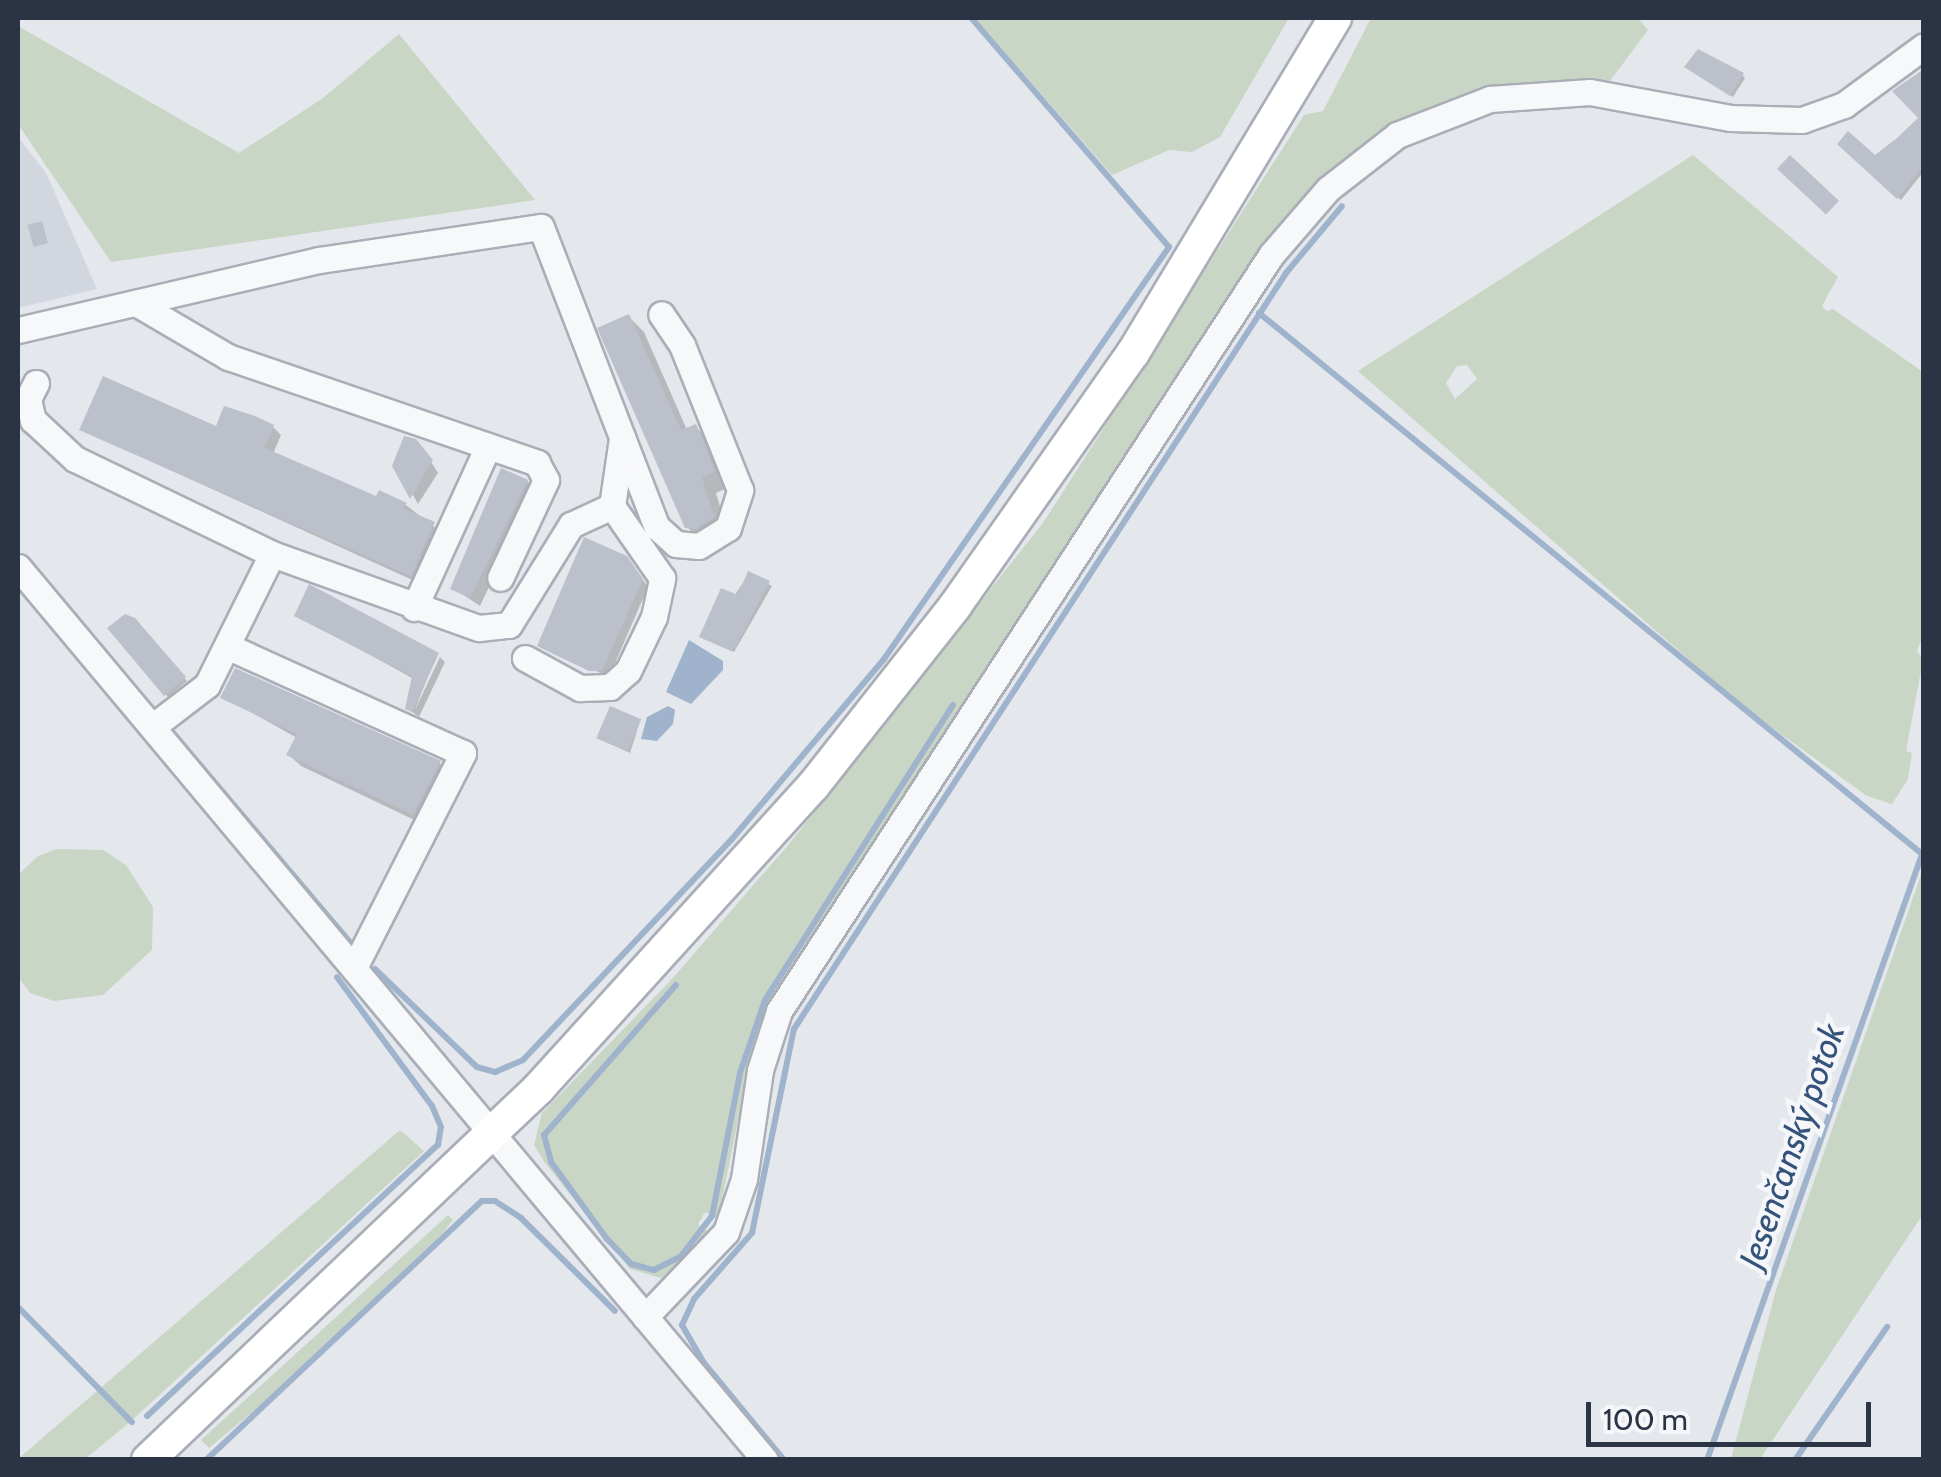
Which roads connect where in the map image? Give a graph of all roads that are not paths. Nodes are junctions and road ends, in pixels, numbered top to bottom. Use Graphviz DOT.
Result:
graph roads {
  1 [pos="1335,18"];
  2 [pos="1924,46"];
  3 [pos="136,303"];
  4 [pos="661,314"];
  5 [pos="18,330"];
  6 [pos="36,383"];
  7 [pos="622,438"];
  8 [pos="488,446"];
  9 [pos="612,506"];
  10 [pos="272,554"];
  11 [pos="18,567"];
  12 [pos="500,578"];
  13 [pos="414,608"];
  14 [pos="229,647"];
  15 [pos="525,658"];
  16 [pos="152,726"];
  17 [pos="354,968"];
  18 [pos="493,1134"];
  19 [pos="645,1317"];
  20 [pos="148,1460"];
  21 [pos="765,1460"];
  1 -- 18 [label="main road"];
  2 -- 19 [label="street"];
  3 -- 5 [label="street"];
  3 -- 7 [label="street"];
  3 -- 8 [label="street"];
  4 -- 7 [label="street"];
  6 -- 10 [label="street"];
  7 -- 9 [label="street"];
  8 -- 12 [label="street"];
  8 -- 13 [label="street"];
  9 -- 13 [label="street"];
  9 -- 15 [label="street"];
  10 -- 13 [label="street"];
  10 -- 14 [label="street"];
  11 -- 16 [label="street"];
  14 -- 16 [label="street"];
  14 -- 17 [label="street"];
  16 -- 17 [label="street"];
  17 -- 18 [label="street"];
  18 -- 19 [label="street"];
  18 -- 20 [label="main road"];
  19 -- 21 [label="street"];
}
